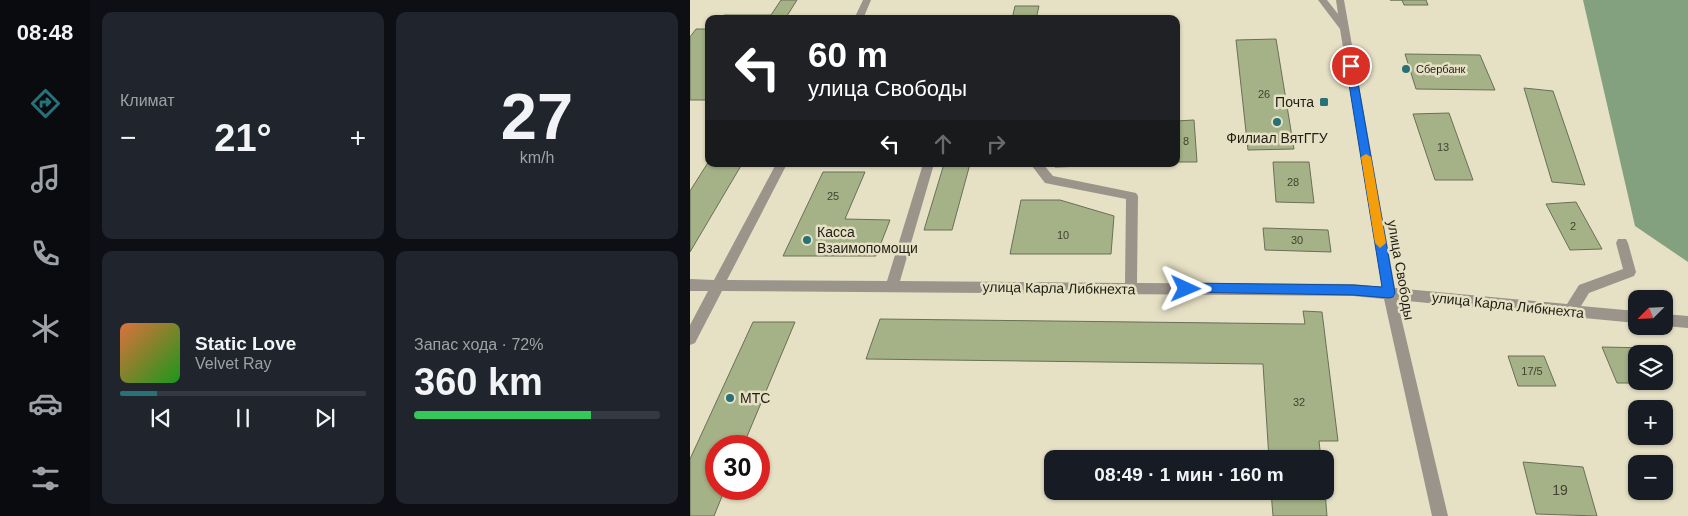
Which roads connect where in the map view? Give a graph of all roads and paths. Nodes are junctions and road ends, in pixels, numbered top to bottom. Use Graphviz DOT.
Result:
graph roads {
  1 [pos="868,0"];
  2 [pos="1322,0"];
  3 [pos="1340,0"];
  4 [pos="860,15"];
  5 [pos="1344,28"];
  6 [pos="779,167"];
  7 [pos="928,167"];
  8 [pos="1039,167"];
  9 [pos="1622,243"];
  10 [pos="718,284"];
  11 [pos="690,285"];
  12 [pos="892,286"];
  13 [pos="1131,288"];
  14 [pos="1389,293"];
  15 [pos="1570,311"];
  16 [pos="1628,316"];
  17 [pos="1673,321"];
  18 [pos="1688,322"];
  19 [pos="690,338"];
  20 [pos="1440,516"];
  1 -- 4 [label="street"];
  2 -- 5 [label="street, улица Свободы"];
  3 -- 5 [label="street, улица Свободы"];
  5 -- 14 [label="street, улица Свободы"];
  6 -- 10 [label="street"];
  7 -- 12 [label="street"];
  8 -- 13 [label="street"];
  9 -- 15 [label="street"];
  10 -- 11 [label="street, улица Карла Либкнехта"];
  10 -- 12 [label="street, улица Карла Либкнехта"];
  10 -- 19 [label="street"];
  12 -- 13 [label="street, улица Карла Либкнехта"];
  13 -- 14 [label="street, улица Карла Либкнехта"];
  14 -- 15 [label="street, улица Карла Либкнехта"];
  14 -- 20 [label="street, улица Свободы"];
  15 -- 16 [label="street, улица Карла Либкнехта"];
  17 -- 18 [label="street"];
}
